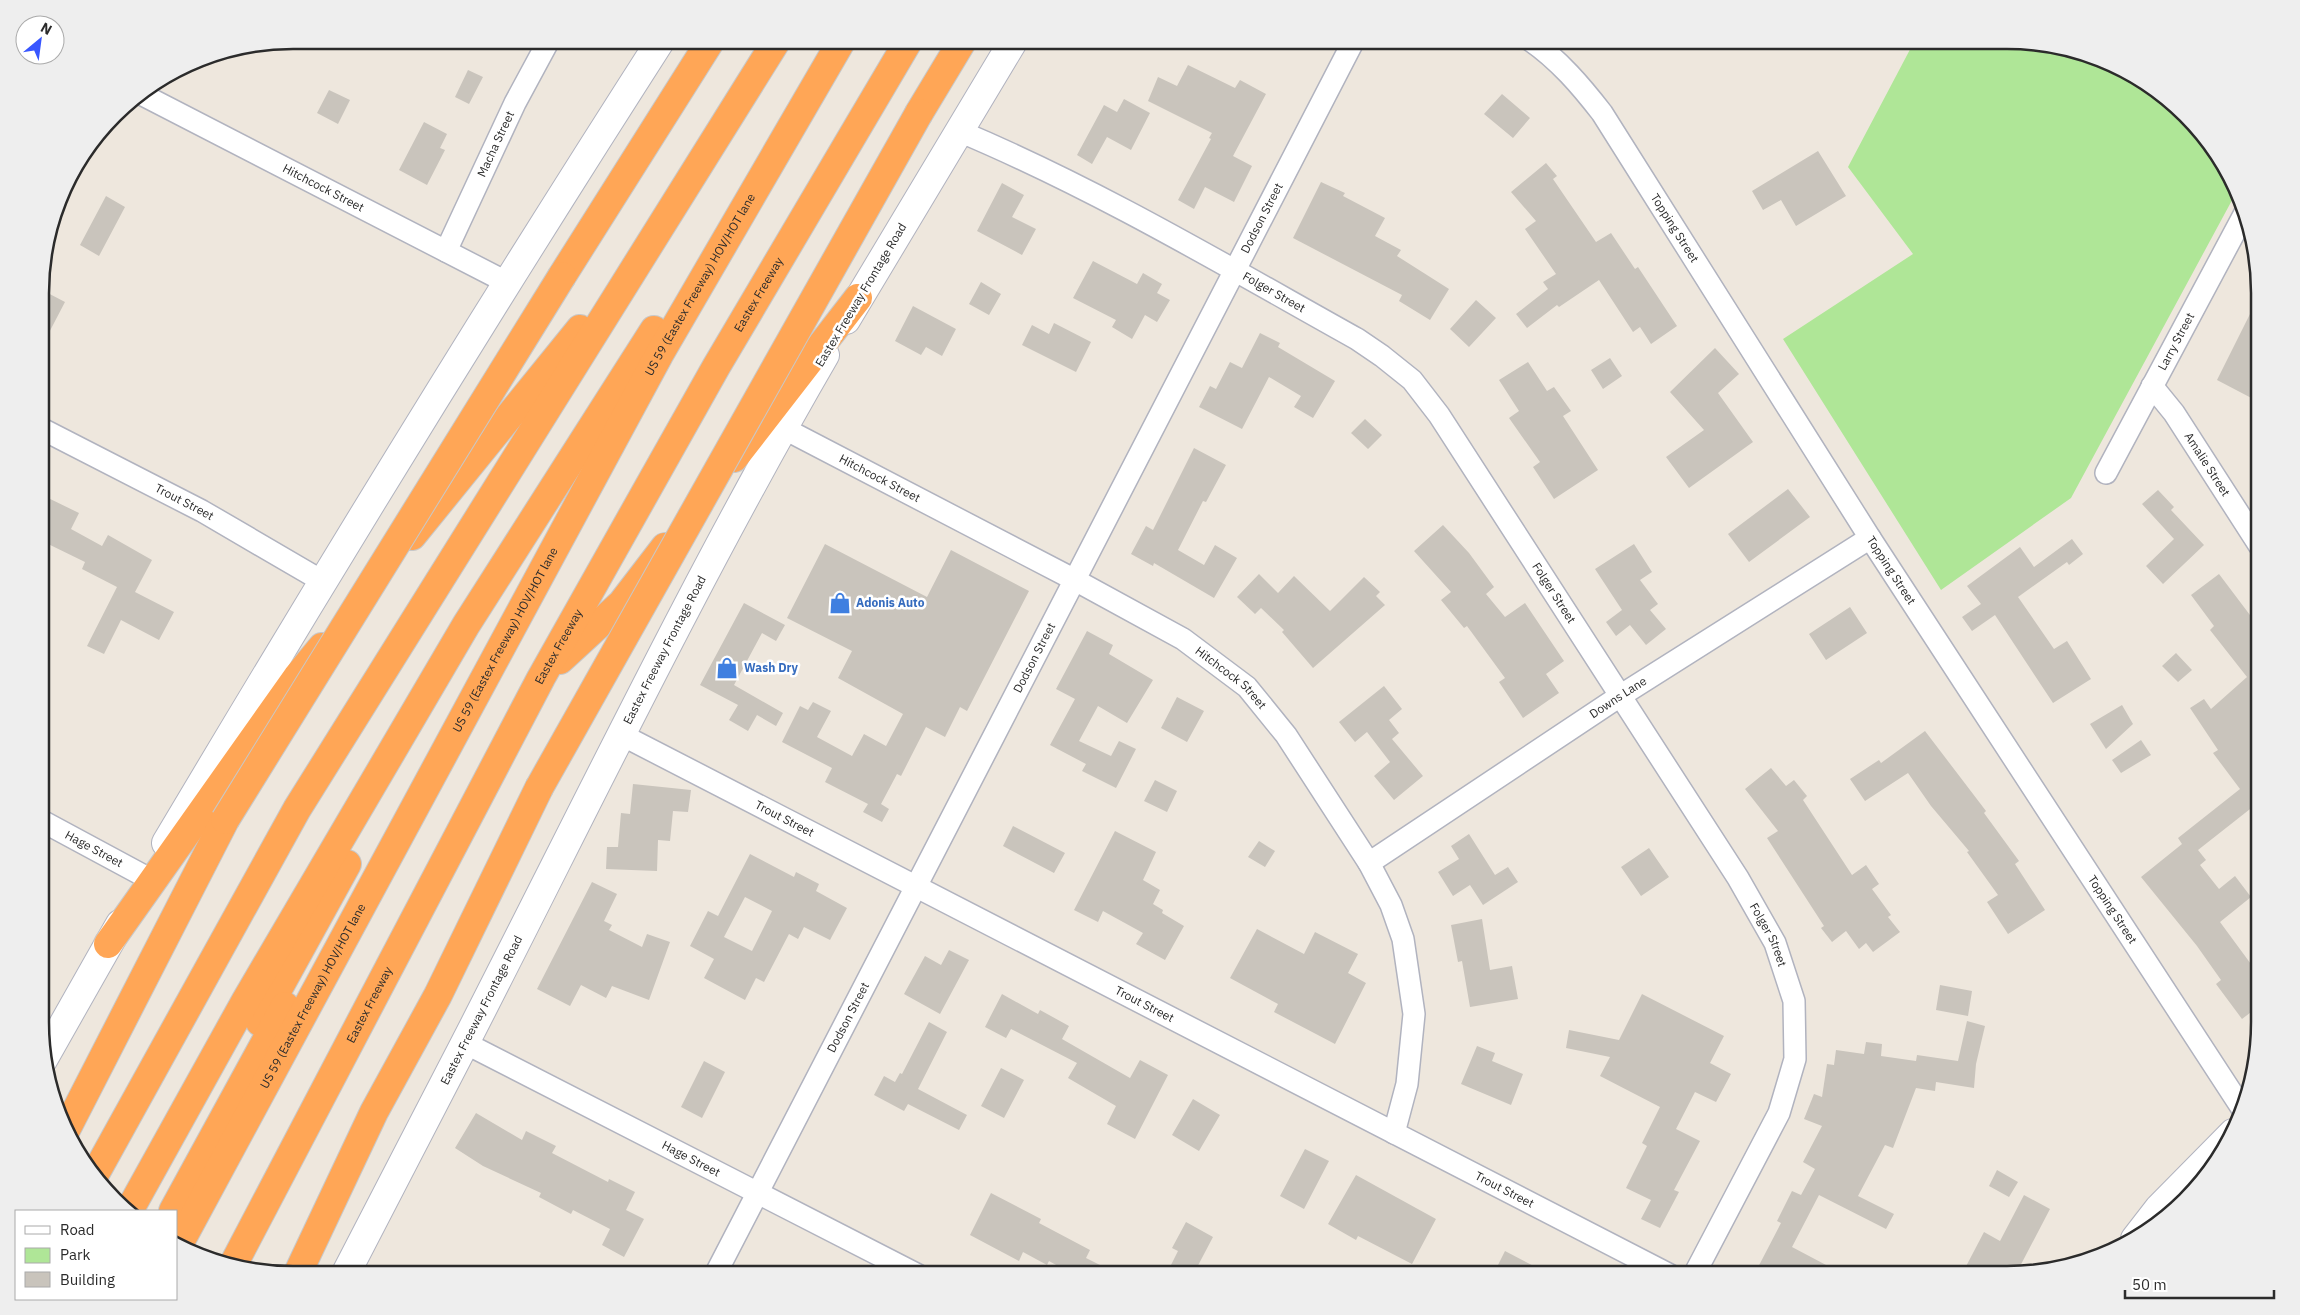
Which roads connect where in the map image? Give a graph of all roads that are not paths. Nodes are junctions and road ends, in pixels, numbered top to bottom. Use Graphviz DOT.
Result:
graph roads {
  1 [pos="544,49"];
  2 [pos="655,49"];
  3 [pos="705,49"];
  4 [pos="771,49"];
  5 [pos="837,49"];
  6 [pos="904,49"];
  7 [pos="958,49"];
  8 [pos="1009,49"];
  9 [pos="1349,49"];
  10 [pos="1542,49"];
  11 [pos="146,97"];
  12 [pos="959,132"];
  13 [pos="784,137"];
  14 [pos="2240,221"];
  15 [pos="655,236"];
  16 [pos="446,252"];
  17 [pos="1235,271"];
  18 [pos="506,282"];
  19 [pos="858,298"];
  20 [pos="660,355"];
  21 [pos="2152,386"];
  22 [pos="611,398"];
  23 [pos="783,428"];
  24 [pos="49,433"];
  25 [pos="2106,473"];
  26 [pos="2251,531"];
  27 [pos="1870,538"];
  28 [pos="1075,580"];
  29 [pos="322,581"];
  30 [pos="541,678"];
  31 [pos="1620,696"];
  32 [pos="620,734"];
  33 [pos="49,825"];
  34 [pos="1369,863"];
  35 [pos="146,877"];
  36 [pos="916,884"];
  37 [pos="108,944"];
  38 [pos="465,1043"];
  39 [pos="50,1047"];
  40 [pos="234,1085"];
  41 [pos="2237,1103"];
  42 [pos="70,1122"];
  43 [pos="1394,1132"];
  44 [pos="2213,1153"];
  45 [pos="98,1169"];
  46 [pos="757,1193"];
  47 [pos="132,1206"];
  48 [pos="159,1210"];
  49 [pos="173,1210"];
  50 [pos="2149,1221"];
  51 [pos="182,1239"];
  52 [pos="236,1260"];
  53 [pos="301,1266"];
  54 [pos="350,1266"];
  55 [pos="720,1266"];
  56 [pos="900,1266"];
  57 [pos="1653,1266"];
  58 [pos="1699,1266"];
  1 -- 16 [label="street, Macha Street"];
  2 -- 18 [label="main road"];
  3 -- 42 [label="highway, bridge"];
  4 -- 15 [label="highway"];
  5 -- 13 [label="highway, US 59 (Eastex Freeway) HOV/HOT lane"];
  6 -- 30 [label="highway, Eastex Freeway"];
  7 -- 53 [label="highway, bridge"];
  8 -- 12 [label="main road, Eastex Freeway Frontage Road"];
  9 -- 17 [label="street, Dodson Street"];
  10 -- 27 [label="street, Topping Street"];
  11 -- 16 [label="street, Hitchcock Street"];
  12 -- 17 [label="street, Folger Street"];
  12 -- 19 [label="main road, Eastex Freeway Frontage Road"];
  13 -- 20 [label="highway, US 59 (Eastex Freeway) HOV/HOT lane"];
  13 -- 22 [label="highway"];
  14 -- 21 [label="street, Larry Street"];
  15 -- 37 [label="highway"];
  15 -- 45 [label="highway"];
  16 -- 18 [label="street, Hitchcock Street"];
  17 -- 28 [label="street, Dodson Street"];
  17 -- 31 [label="street, Folger Street"];
  18 -- 29 [label="main road"];
  19 -- 23 [label="main road, Eastex Freeway Frontage Road"];
  19 -- 30 [label="highway"];
  20 -- 40 [label="highway"];
  20 -- 51 [label="highway, US 59 (Eastex Freeway) HOV/HOT lane"];
  21 -- 25 [label="street, Larry Street"];
  21 -- 26 [label="street, Amalie Street"];
  22 -- 40 [label="highway"];
  22 -- 47 [label="highway"];
  23 -- 28 [label="street, Hitchcock Street"];
  23 -- 32 [label="main road, Eastex Freeway Frontage Road"];
  24 -- 29 [label="street, Trout Street"];
  27 -- 31 [label="street, Downs Lane"];
  27 -- 41 [label="street, Topping Street"];
  28 -- 34 [label="street, Hitchcock Street"];
  28 -- 36 [label="street, Dodson Street"];
  29 -- 35 [label="main road"];
  30 -- 52 [label="highway, Eastex Freeway"];
  31 -- 34 [label="street, Downs Lane"];
  31 -- 58 [label="street, Folger Street"];
  32 -- 36 [label="street, Trout Street"];
  32 -- 38 [label="main road, Eastex Freeway Frontage Road"];
  33 -- 35 [label="street, Hage Street"];
  34 -- 43 [label="street, Hitchcock Street"];
  35 -- 37 [label="main road"];
  36 -- 43 [label="street, Trout Street"];
  36 -- 46 [label="street, Dodson Street"];
  37 -- 39 [label="main road"];
  38 -- 46 [label="street, Hage Street"];
  38 -- 54 [label="main road, Eastex Freeway Frontage Road"];
  40 -- 48 [label="highway"];
  40 -- 49 [label="highway"];
  43 -- 57 [label="street, Trout Street"];
  44 -- 50 [label="main road"];
  46 -- 55 [label="street, Dodson Street"];
  46 -- 56 [label="street, Hage Street"];
}
